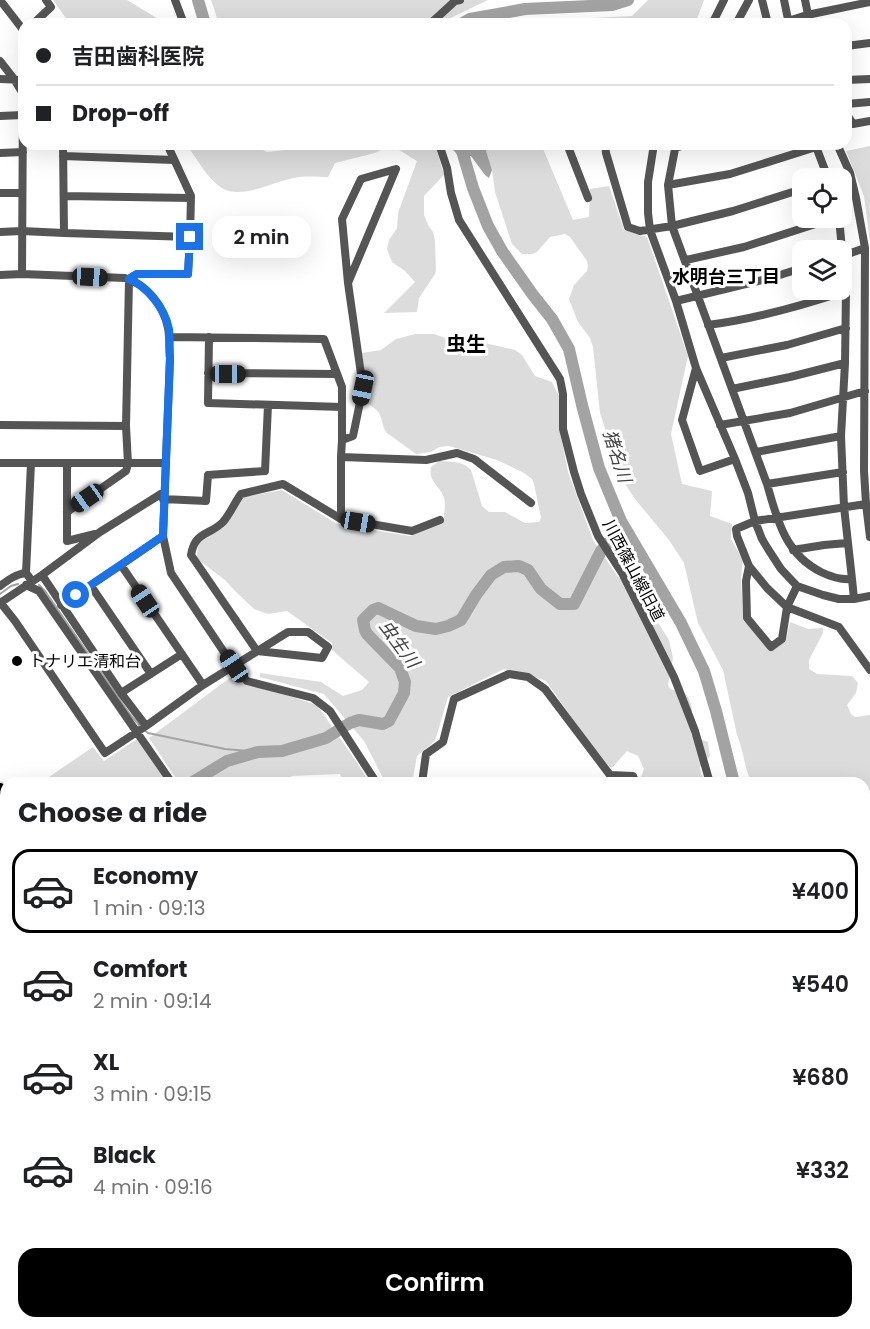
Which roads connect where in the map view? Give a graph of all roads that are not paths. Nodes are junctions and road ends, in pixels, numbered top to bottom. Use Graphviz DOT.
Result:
graph roads {
  1 [pos="46,0"];
  2 [pos="175,0"];
  3 [pos="460,0"];
  4 [pos="724,0"];
  5 [pos="749,0"];
  6 [pos="762,0"];
  7 [pos="784,0"];
  8 [pos="805,0"];
  9 [pos="870,2"];
  10 [pos="1,4"];
  11 [pos="807,15"];
  12 [pos="39,18"];
  13 [pos="182,18"];
  14 [pos="437,18"];
  15 [pos="715,18"];
  16 [pos="739,18"];
  17 [pos="766,18"];
  18 [pos="787,18"];
  19 [pos="799,18"];
  20 [pos="808,18"];
  21 [pos="18,24"];
  22 [pos="870,43"];
  23 [pos="852,45"];
  24 [pos="0,61"];
  25 [pos="0,79"];
  26 [pos="15,79"];
  27 [pos="18,79"];
  28 [pos="870,79"];
  29 [pos="852,80"];
  30 [pos="18,85"];
  31 [pos="870,102"];
  32 [pos="852,104"];
  33 [pos="18,115"];
  34 [pos="0,116"];
  35 [pos="852,122"];
  36 [pos="870,122"];
  37 [pos="63,150"];
  38 [pos="170,150"];
  39 [pos="441,150"];
  40 [pos="569,150"];
  41 [pos="606,150"];
  42 [pos="653,150"];
  43 [pos="674,150"];
  44 [pos="800,150"];
  45 [pos="817,150"];
  46 [pos="840,150"];
  47 [pos="23,152"];
  48 [pos="0,153"];
  49 [pos="63,156"];
  50 [pos="174,160"];
  51 [pos="824,168"];
  52 [pos="848,168"];
  53 [pos="852,181"];
  54 [pos="668,185"];
  55 [pos="792,192"];
  56 [pos="0,193"];
  57 [pos="22,193"];
  58 [pos="64,196"];
  59 [pos="191,198"];
  60 [pos="588,198"];
  61 [pos="672,226"];
  62 [pos="803,228"];
  63 [pos="650,230"];
  64 [pos="22,231"];
  65 [pos="0,232"];
  66 [pos="64,233"];
  67 [pos="190,237"];
  68 [pos="865,248"];
  69 [pos="852,252"];
  70 [pos="686,260"];
  71 [pos="868,264"];
  72 [pos="792,271"];
  73 [pos="22,274"];
  74 [pos="0,275"];
  75 [pos="129,279"];
  76 [pos="348,284"];
  77 [pos="698,295"];
  78 [pos="816,300"];
  79 [pos="846,300"];
  80 [pos="676,301"];
  81 [pos="708,325"];
  82 [pos="846,328"];
  83 [pos="169,337"];
  84 [pos="209,337"];
  85 [pos="720,358"];
  86 [pos="845,363"];
  87 [pos="696,368"];
  88 [pos="868,370"];
  89 [pos="208,373"];
  90 [pos="337,374"];
  91 [pos="732,389"];
  92 [pos="865,391"];
  93 [pos="842,398"];
  94 [pos="268,405"];
  95 [pos="342,407"];
  96 [pos="744,421"];
  97 [pos="0,425"];
  98 [pos="720,425"];
  99 [pos="126,426"];
  100 [pos="841,436"];
  101 [pos="342,440"];
  102 [pos="756,452"];
  103 [pos="341,457"];
  104 [pos="735,459"];
  105 [pos="0,463"];
  106 [pos="31,463"];
  107 [pos="67,463"];
  108 [pos="166,463"];
  109 [pos="128,464"];
  110 [pos="867,471"];
  111 [pos="843,472"];
  112 [pos="767,484"];
  113 [pos="164,495"];
  114 [pos="531,503"];
  115 [pos="866,504"];
  116 [pos="844,507"];
  117 [pos="67,512"];
  118 [pos="777,517"];
  119 [pos="341,519"];
  120 [pos="440,520"];
  121 [pos="755,521"];
  122 [pos="100,532"];
  123 [pos="163,536"];
  124 [pos="870,537"];
  125 [pos="847,543"];
  126 [pos="793,550"];
  127 [pos="121,565"];
  128 [pos="749,566"];
  129 [pos="26,573"];
  130 [pos="42,575"];
  131 [pos="852,579"];
  132 [pos="29,583"];
  133 [pos="0,586"];
  134 [pos="91,586"];
  135 [pos="796,586"];
  136 [pos="870,596"];
  137 [pos="854,599"];
  138 [pos="0,602"];
  139 [pos="61,605"];
  140 [pos="788,607"];
  141 [pos="257,651"];
  142 [pos="182,654"];
  143 [pos="234,666"];
  144 [pos="870,670"];
  145 [pos="150,674"];
  146 [pos="203,685"];
  147 [pos="121,693"];
  148 [pos="141,729"];
  149 [pos="168,777"];
  150 [pos="373,777"];
  151 [pos="423,777"];
  152 [pos="633,777"];
  153 [pos="708,777"];
  1 -- 12 [label="street"];
  2 -- 13 [label="street"];
  3 -- 14 [label="street"];
  4 -- 15 [label="street"];
  5 -- 16 [label="street"];
  6 -- 17 [label="street"];
  7 -- 18 [label="street"];
  8 -- 11 [label="street"];
  9 -- 11 [label="street"];
  10 -- 21 [label="street"];
  11 -- 19 [label="street"];
  11 -- 20 [label="street"];
  22 -- 23 [label="street"];
  24 -- 26 [label="street"];
  25 -- 26 [label="street"];
  26 -- 27 [label="street"];
  26 -- 30 [label="street"];
  28 -- 29 [label="street"];
  31 -- 32 [label="street"];
  33 -- 34 [label="street"];
  35 -- 36 [label="street"];
  37 -- 49 [label="street"];
  38 -- 50 [label="street"];
  39 -- 153 [label="street, 川西篠山線旧道"];
  40 -- 60 [label="street"];
  41 -- 63 [label="street"];
  42 -- 63 [label="street"];
  43 -- 54 [label="street"];
  44 -- 54 [label="street"];
  45 -- 51 [label="street"];
  46 -- 52 [label="street"];
  47 -- 48 [label="street"];
  47 -- 57 [label="street"];
  49 -- 50 [label="street"];
  49 -- 58 [label="street"];
  50 -- 59 [label="street"];
  53 -- 68 [label="street"];
  54 -- 61 [label="street"];
  55 -- 61 [label="street"];
  56 -- 57 [label="street"];
  57 -- 64 [label="street"];
  58 -- 59 [label="street"];
  58 -- 66 [label="street"];
  59 -- 67 [label="street"];
  61 -- 63 [label="street"];
  61 -- 70 [label="street"];
  62 -- 70 [label="street"];
  63 -- 80 [label="street"];
  64 -- 65 [label="street"];
  64 -- 66 [label="street"];
  64 -- 73 [label="street"];
  66 -- 67 [label="street"];
  67 -- 75 [label="street"];
  68 -- 69 [label="street"];
  68 -- 71 [label="street"];
  70 -- 77 [label="street"];
  71 -- 88 [label="street"];
  72 -- 77 [label="street"];
  73 -- 74 [label="street"];
  73 -- 75 [label="street"];
  75 -- 83 [label="street"];
  75 -- 99 [label="street"];
  76 -- 76 [label="street"];
  76 -- 101 [label="street"];
  77 -- 80 [label="street"];
  77 -- 81 [label="street"];
  78 -- 81 [label="street"];
  79 -- 82 [label="street"];
  80 -- 87 [label="street"];
  81 -- 85 [label="street"];
  82 -- 85 [label="street"];
  82 -- 86 [label="street"];
  83 -- 84 [label="street"];
  83 -- 108 [label="street"];
  84 -- 89 [label="street"];
  84 -- 90 [label="street"];
  85 -- 91 [label="street"];
  86 -- 91 [label="street"];
  86 -- 93 [label="street"];
  87 -- 98 [label="street"];
  87 -- 104 [label="street"];
  88 -- 92 [label="street"];
  89 -- 90 [label="street"];
  89 -- 94 [label="street"];
  90 -- 95 [label="street"];
  91 -- 96 [label="street"];
  92 -- 93 [label="street"];
  92 -- 110 [label="street"];
  93 -- 96 [label="street"];
  93 -- 100 [label="street"];
  94 -- 95 [label="street"];
  94 -- 113 [label="street"];
  95 -- 101 [label="street"];
  96 -- 98 [label="street"];
  96 -- 102 [label="street"];
  97 -- 99 [label="street"];
  98 -- 104 [label="street"];
  99 -- 109 [label="street"];
  100 -- 102 [label="street"];
  100 -- 111 [label="street"];
  101 -- 103 [label="street"];
  102 -- 112 [label="street"];
  103 -- 114 [label="street"];
  103 -- 119 [label="street"];
  104 -- 121 [label="street"];
  105 -- 106 [label="street"];
  106 -- 107 [label="street"];
  106 -- 129 [label="street"];
  107 -- 109 [label="street"];
  107 -- 117 [label="street"];
  108 -- 109 [label="street"];
  108 -- 113 [label="street"];
  109 -- 117 [label="street"];
  110 -- 115 [label="street"];
  111 -- 112 [label="street"];
  111 -- 116 [label="street"];
  112 -- 118 [label="street"];
  113 -- 122 [label="street"];
  113 -- 123 [label="street"];
  115 -- 116 [label="street"];
  115 -- 124 [label="street"];
  116 -- 118 [label="street"];
  116 -- 125 [label="street"];
  117 -- 122 [label="street"];
  118 -- 121 [label="street"];
  118 -- 126 [label="street"];
  119 -- 120 [label="street"];
  119 -- 141 [label="street"];
  121 -- 128 [label="street"];
  121 -- 135 [label="street"];
  122 -- 130 [label="street"];
  123 -- 127 [label="street"];
  123 -- 143 [label="street"];
  125 -- 126 [label="street"];
  125 -- 131 [label="street"];
  126 -- 131 [label="street"];
  127 -- 134 [label="street"];
  127 -- 142 [label="street"];
  128 -- 140 [label="street"];
  128 -- 140 [label="street"];
  129 -- 132 [label="street"];
  129 -- 133 [label="street"];
  130 -- 132 [label="street"];
  130 -- 139 [label="street"];
  131 -- 137 [label="street"];
  132 -- 138 [label="street"];
  132 -- 148 [label="street"];
  134 -- 139 [label="street"];
  134 -- 145 [label="street"];
  135 -- 137 [label="street"];
  135 -- 140 [label="street"];
  136 -- 137 [label="street"];
  138 -- 148 [label="street"];
  139 -- 147 [label="street"];
  140 -- 144 [label="street"];
  141 -- 141 [label="street"];
  141 -- 143 [label="street"];
  142 -- 145 [label="street"];
  142 -- 146 [label="street"];
  143 -- 146 [label="street"];
  143 -- 150 [label="street"];
  145 -- 147 [label="street"];
  146 -- 148 [label="street"];
  147 -- 148 [label="street"];
  148 -- 149 [label="street"];
  151 -- 152 [label="street"];
}
